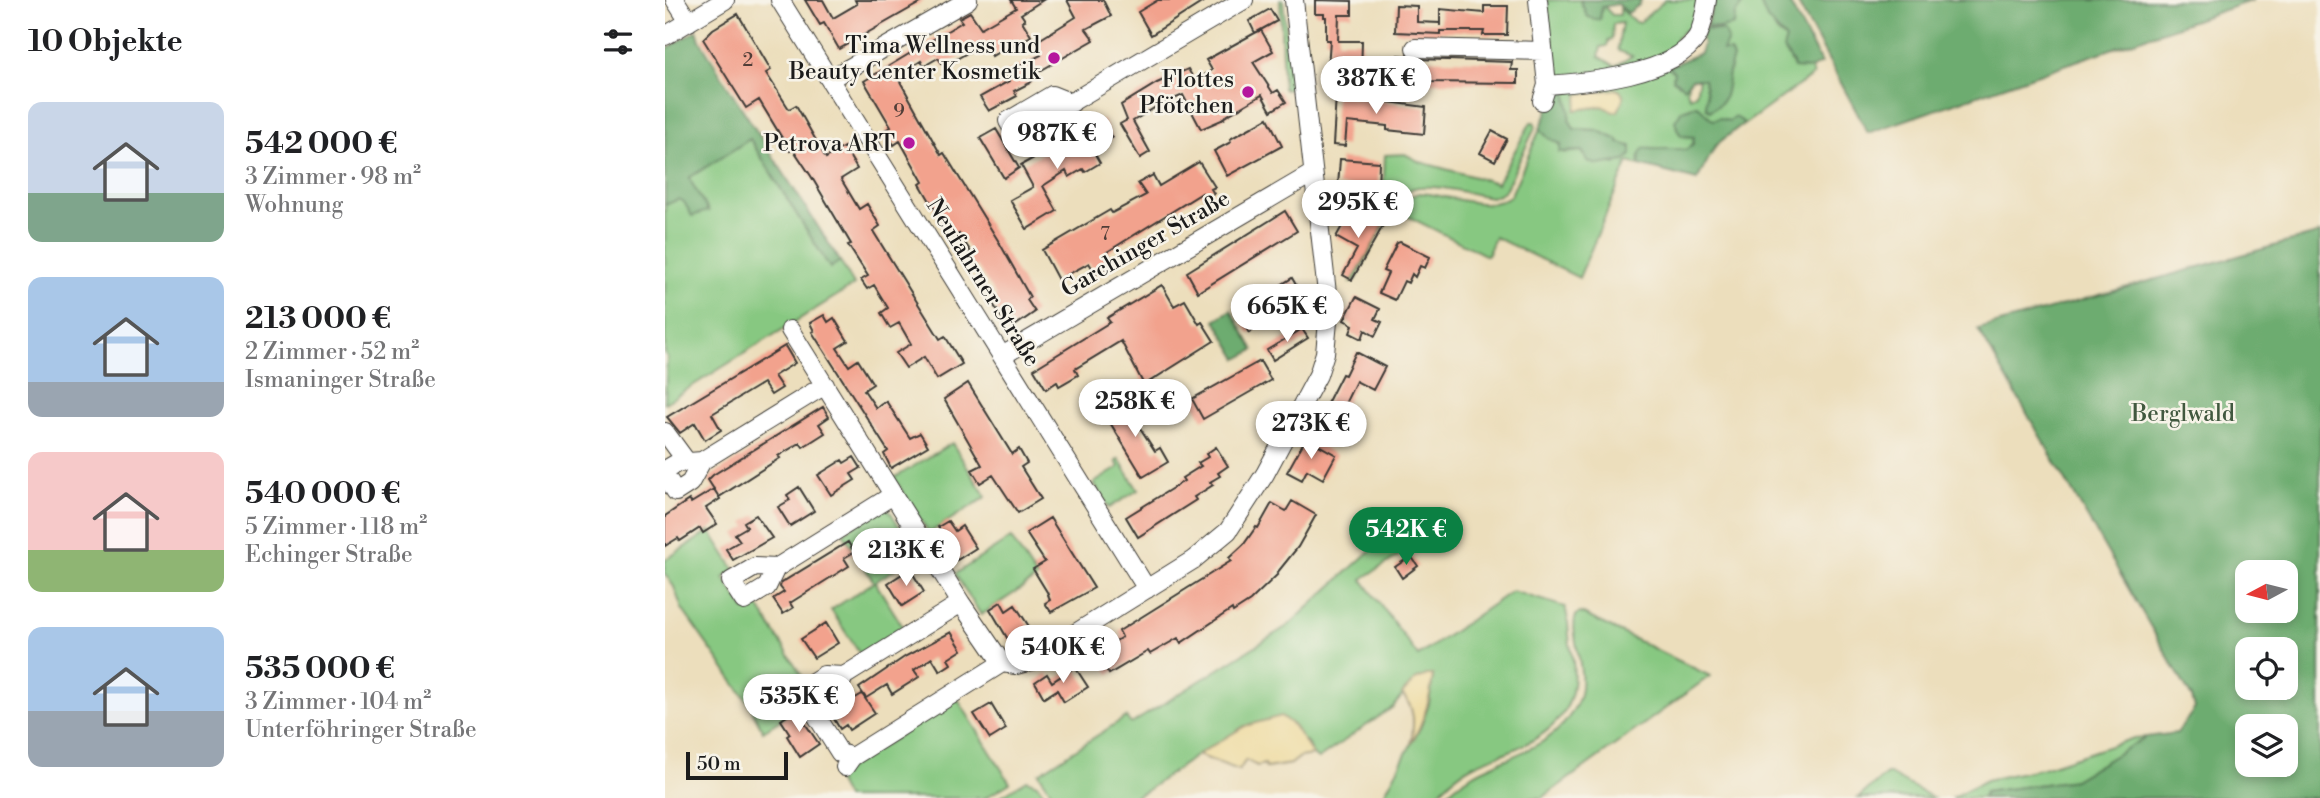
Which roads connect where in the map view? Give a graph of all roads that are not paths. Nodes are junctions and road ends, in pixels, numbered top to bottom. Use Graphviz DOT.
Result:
graph roads {
  1 [pos="675,0"];
  2 [pos="725,0"];
  3 [pos="780,0"];
  4 [pos="968,0"];
  5 [pos="1244,0"];
  6 [pos="1294,0"];
  7 [pos="1538,0"];
  8 [pos="1707,0"];
  9 [pos="689,22"];
  10 [pos="665,36"];
  11 [pos="1415,48"];
  12 [pos="1543,51"];
  13 [pos="830,79"];
  14 [pos="1072,103"];
  15 [pos="1313,173"];
  16 [pos="790,330"];
  17 [pos="1002,356"];
  18 [pos="825,385"];
  19 [pos="665,432"];
  20 [pos="695,462"];
  21 [pos="665,473"];
  22 [pos="893,495"];
  23 [pos="776,568"];
  24 [pos="1147,589"];
  25 [pos="961,603"];
  26 [pos="1002,663"];
  1 -- 9 [label="street"];
  2 -- 9 [label="street"];
  3 -- 13 [label="street, Neufahrner Straße"];
  4 -- 13 [label="street"];
  5 -- 14 [label="street"];
  6 -- 15 [label="street"];
  7 -- 12 [label="street"];
  8 -- 12 [label="street"];
  9 -- 10 [label="street"];
  11 -- 12 [label="street"];
  13 -- 17 [label="street, Neufahrner Straße"];
  15 -- 17 [label="street, Garchinger Straße"];
  15 -- 24 [label="street"];
  16 -- 18 [label="street"];
  17 -- 24 [label="street, Neufahrner Straße"];
  18 -- 20 [label="street"];
  18 -- 22 [label="street"];
  19 -- 20 [label="street"];
  20 -- 21 [label="street"];
  22 -- 23 [label="street"];
  22 -- 25 [label="street"];
  24 -- 26 [label="street"];
  25 -- 26 [label="street"];
  25 -- 26 [label="street"];
}
